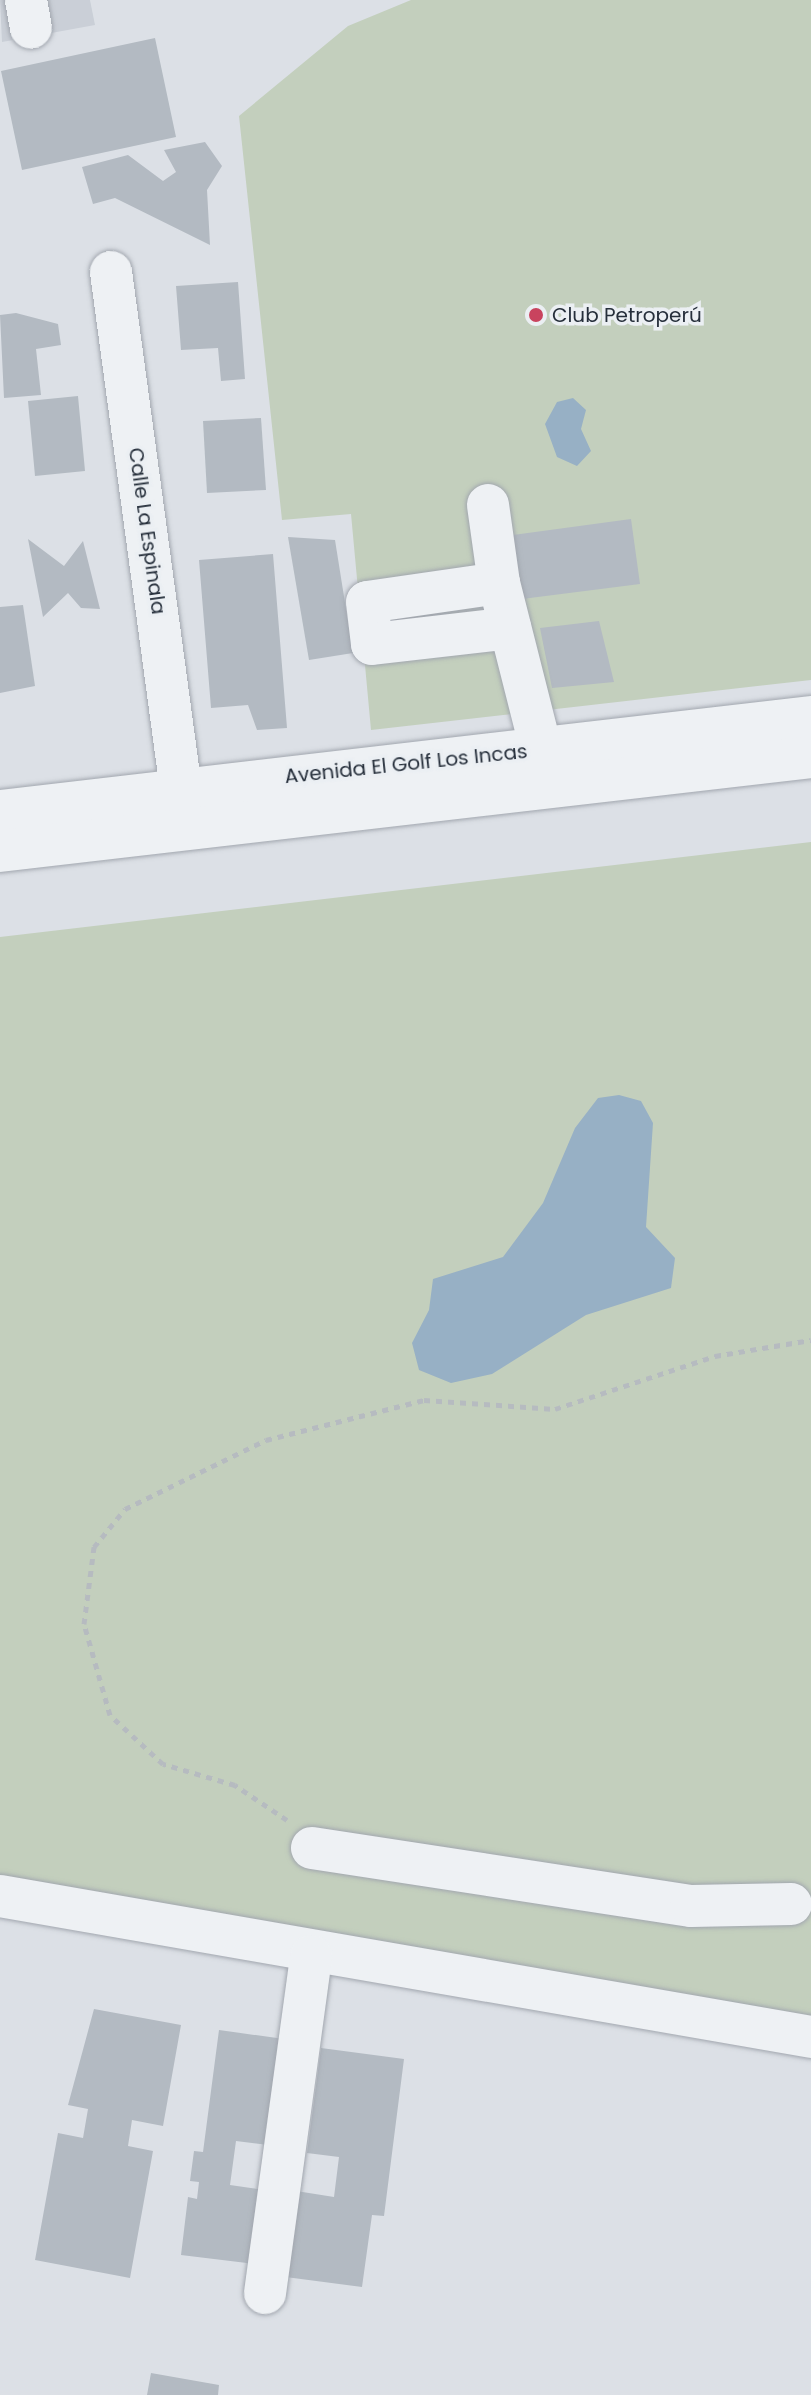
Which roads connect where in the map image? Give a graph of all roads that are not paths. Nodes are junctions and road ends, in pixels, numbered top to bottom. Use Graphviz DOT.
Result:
graph roads {
  1 [pos="111,272"];
  2 [pos="488,505"];
  3 [pos="499,583"];
  4 [pos="510,628"];
  5 [pos="811,717"];
  6 [pos="541,749"];
  7 [pos="811,757"];
  8 [pos="181,790"];
  9 [pos="0,811"];
  10 [pos="0,851"];
  11 [pos="312,1848"];
  12 [pos="0,1896"];
  13 [pos="804,1902"];
  14 [pos="311,1956"];
  15 [pos="811,2037"];
  16 [pos="265,2293"];
  1 -- 8 [label="street, Calle La Espinala"];
  2 -- 3 [label="street"];
  3 -- 4 [label="street"];
  3 -- 4 [label="street"];
  4 -- 6 [label="street"];
  5 -- 6 [label="street, Avenida El Golf Los Incas"];
  6 -- 8 [label="street, Avenida El Golf Los Incas"];
  7 -- 10 [label="street, Avenida El Golf Los Incas"];
  8 -- 9 [label="street, Avenida El Golf Los Incas"];
  11 -- 13 [label="street"];
  12 -- 14 [label="street"];
  14 -- 15 [label="street"];
  14 -- 16 [label="street"];
}
